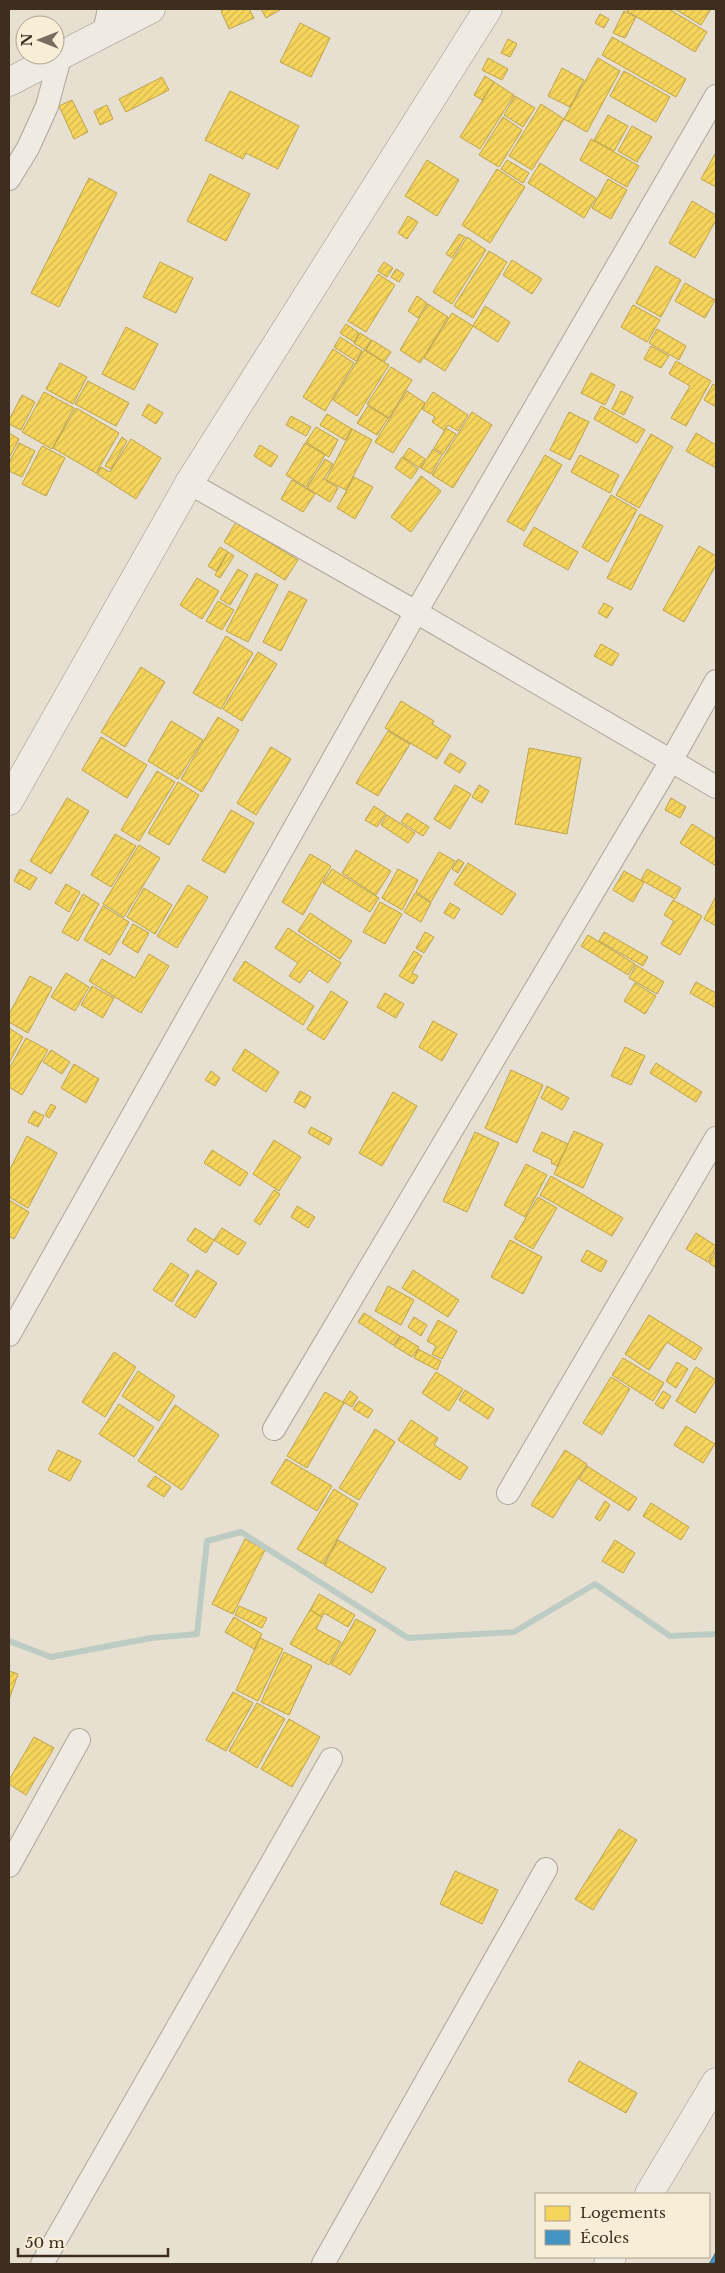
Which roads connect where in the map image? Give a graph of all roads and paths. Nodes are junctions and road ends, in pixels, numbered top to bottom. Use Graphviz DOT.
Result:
graph roads {
  1 [pos="151,9"];
  2 [pos="488,9"];
  3 [pos="107,20"];
  4 [pos="65,51"];
  5 [pos="41,65"];
  6 [pos="58,65"];
  7 [pos="9,82"];
  8 [pos="716,96"];
  9 [pos="9,179"];
  10 [pos="189,483"];
  11 [pos="416,612"];
  12 [pos="716,681"];
  13 [pos="671,761"];
  14 [pos="716,788"];
  15 [pos="9,801"];
  16 [pos="716,1138"];
  17 [pos="9,1335"];
  18 [pos="274,1429"];
  19 [pos="508,1493"];
  20 [pos="79,1740"];
  21 [pos="330,1759"];
  22 [pos="9,1866"];
  23 [pos="546,1868"];
  24 [pos="716,2082"];
  25 [pos="650,2193"];
  26 [pos="42,2264"];
  27 [pos="323,2264"];
  1 -- 3 [label="street"];
  2 -- 10 [label="street"];
  3 -- 4 [label="street"];
  5 -- 7 [label="street"];
  6 -- 9 [label="street"];
  8 -- 11 [label="street"];
  10 -- 11 [label="street"];
  10 -- 15 [label="street"];
  11 -- 13 [label="street"];
  11 -- 17 [label="street"];
  12 -- 13 [label="street"];
  13 -- 14 [label="street"];
  13 -- 18 [label="street"];
  16 -- 19 [label="street"];
  20 -- 22 [label="street"];
  21 -- 26 [label="street"];
  23 -- 27 [label="street"];
  24 -- 25 [label="street"];
}
